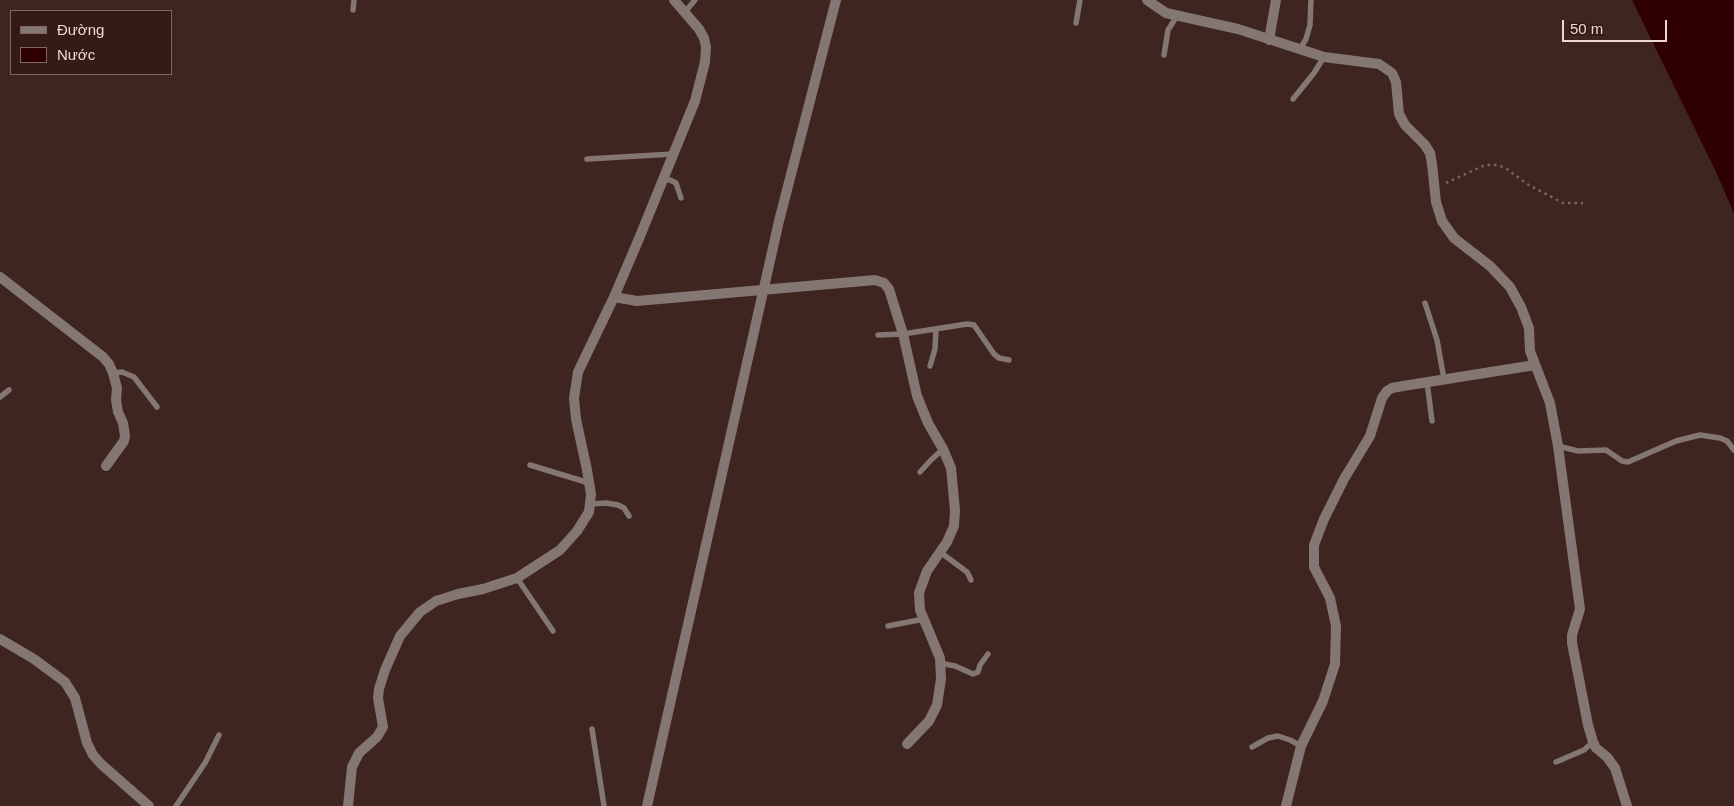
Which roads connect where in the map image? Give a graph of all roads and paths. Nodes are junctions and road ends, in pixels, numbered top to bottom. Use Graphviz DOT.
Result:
graph roads {
  1 [pos="354,0"];
  2 [pos="674,0"];
  3 [pos="695,0"];
  4 [pos="836,0"];
  5 [pos="1080,0"];
  6 [pos="1147,0"];
  7 [pos="1276,0"];
  8 [pos="1311,0"];
  9 [pos="353,10"];
  10 [pos="685,12"];
  11 [pos="1177,16"];
  12 [pos="1076,22"];
  13 [pos="1269,40"];
  14 [pos="1300,49"];
  15 [pos="1164,54"];
  16 [pos="1324,57"];
  17 [pos="1293,99"];
  18 [pos="673,154"];
  19 [pos="587,159"];
  20 [pos="662,180"];
  21 [pos="1435,188"];
  22 [pos="681,198"];
  23 [pos="1583,203"];
  24 [pos="0,277"];
  25 [pos="764,289"];
  26 [pos="614,297"];
  27 [pos="1425,302"];
  28 [pos="936,329"];
  29 [pos="903,334"];
  30 [pos="878,335"];
  31 [pos="1009,360"];
  32 [pos="1535,365"];
  33 [pos="930,366"];
  34 [pos="113,373"];
  35 [pos="1444,379"];
  36 [pos="1427,382"];
  37 [pos="9,390"];
  38 [pos="0,397"];
  39 [pos="157,406"];
  40 [pos="1432,421"];
  41 [pos="1558,446"];
  42 [pos="943,450"];
  43 [pos="1734,450"];
  44 [pos="530,465"];
  45 [pos="106,466"];
  46 [pos="920,472"];
  47 [pos="589,483"];
  48 [pos="590,504"];
  49 [pos="629,516"];
  50 [pos="940,552"];
  51 [pos="517,578"];
  52 [pos="971,580"];
  53 [pos="924,619"];
  54 [pos="888,626"];
  55 [pos="553,631"];
  56 [pos="0,639"];
  57 [pos="988,654"];
  58 [pos="940,663"];
  59 [pos="592,729"];
  60 [pos="219,735"];
  61 [pos="1593,742"];
  62 [pos="907,744"];
  63 [pos="1301,746"];
  64 [pos="1252,747"];
  65 [pos="1556,762"];
  66 [pos="149,806"];
  67 [pos="176,806"];
  68 [pos="348,806"];
  69 [pos="604,806"];
  70 [pos="647,806"];
  71 [pos="1286,806"];
  72 [pos="1627,806"];
  1 -- 9 [label="lane"];
  2 -- 10 [label="street"];
  3 -- 10 [label="lane"];
  4 -- 25 [label="street"];
  5 -- 12 [label="lane"];
  6 -- 11 [label="street"];
  7 -- 13 [label="street"];
  8 -- 14 [label="lane"];
  10 -- 18 [label="street"];
  11 -- 13 [label="street"];
  11 -- 15 [label="lane"];
  13 -- 14 [label="street"];
  14 -- 16 [label="street"];
  16 -- 17 [label="lane"];
  16 -- 21 [label="street"];
  18 -- 19 [label="lane"];
  18 -- 20 [label="street"];
  20 -- 22 [label="lane"];
  20 -- 26 [label="street"];
  21 -- 23 [label="path"];
  21 -- 32 [label="street"];
  24 -- 34 [label="street"];
  25 -- 26 [label="street"];
  25 -- 29 [label="street"];
  25 -- 70 [label="street"];
  26 -- 47 [label="street"];
  27 -- 35 [label="lane"];
  28 -- 29 [label="lane"];
  28 -- 31 [label="lane"];
  28 -- 33 [label="lane"];
  29 -- 30 [label="lane"];
  29 -- 42 [label="street"];
  32 -- 35 [label="street"];
  32 -- 41 [label="street"];
  34 -- 39 [label="lane"];
  34 -- 45 [label="street"];
  35 -- 36 [label="street"];
  36 -- 40 [label="lane"];
  36 -- 63 [label="street"];
  37 -- 38 [label="lane"];
  41 -- 43 [label="lane"];
  41 -- 61 [label="street"];
  42 -- 46 [label="lane"];
  42 -- 50 [label="street"];
  44 -- 47 [label="lane"];
  47 -- 48 [label="street"];
  48 -- 49 [label="lane"];
  48 -- 51 [label="street"];
  50 -- 52 [label="lane"];
  50 -- 53 [label="street"];
  51 -- 55 [label="lane"];
  51 -- 68 [label="street"];
  53 -- 54 [label="lane"];
  53 -- 58 [label="street"];
  56 -- 66 [label="street"];
  57 -- 58 [label="lane"];
  58 -- 62 [label="street"];
  59 -- 69 [label="lane"];
  60 -- 67 [label="lane"];
  61 -- 65 [label="lane"];
  61 -- 72 [label="street"];
  63 -- 64 [label="lane"];
  63 -- 71 [label="street"];
}
